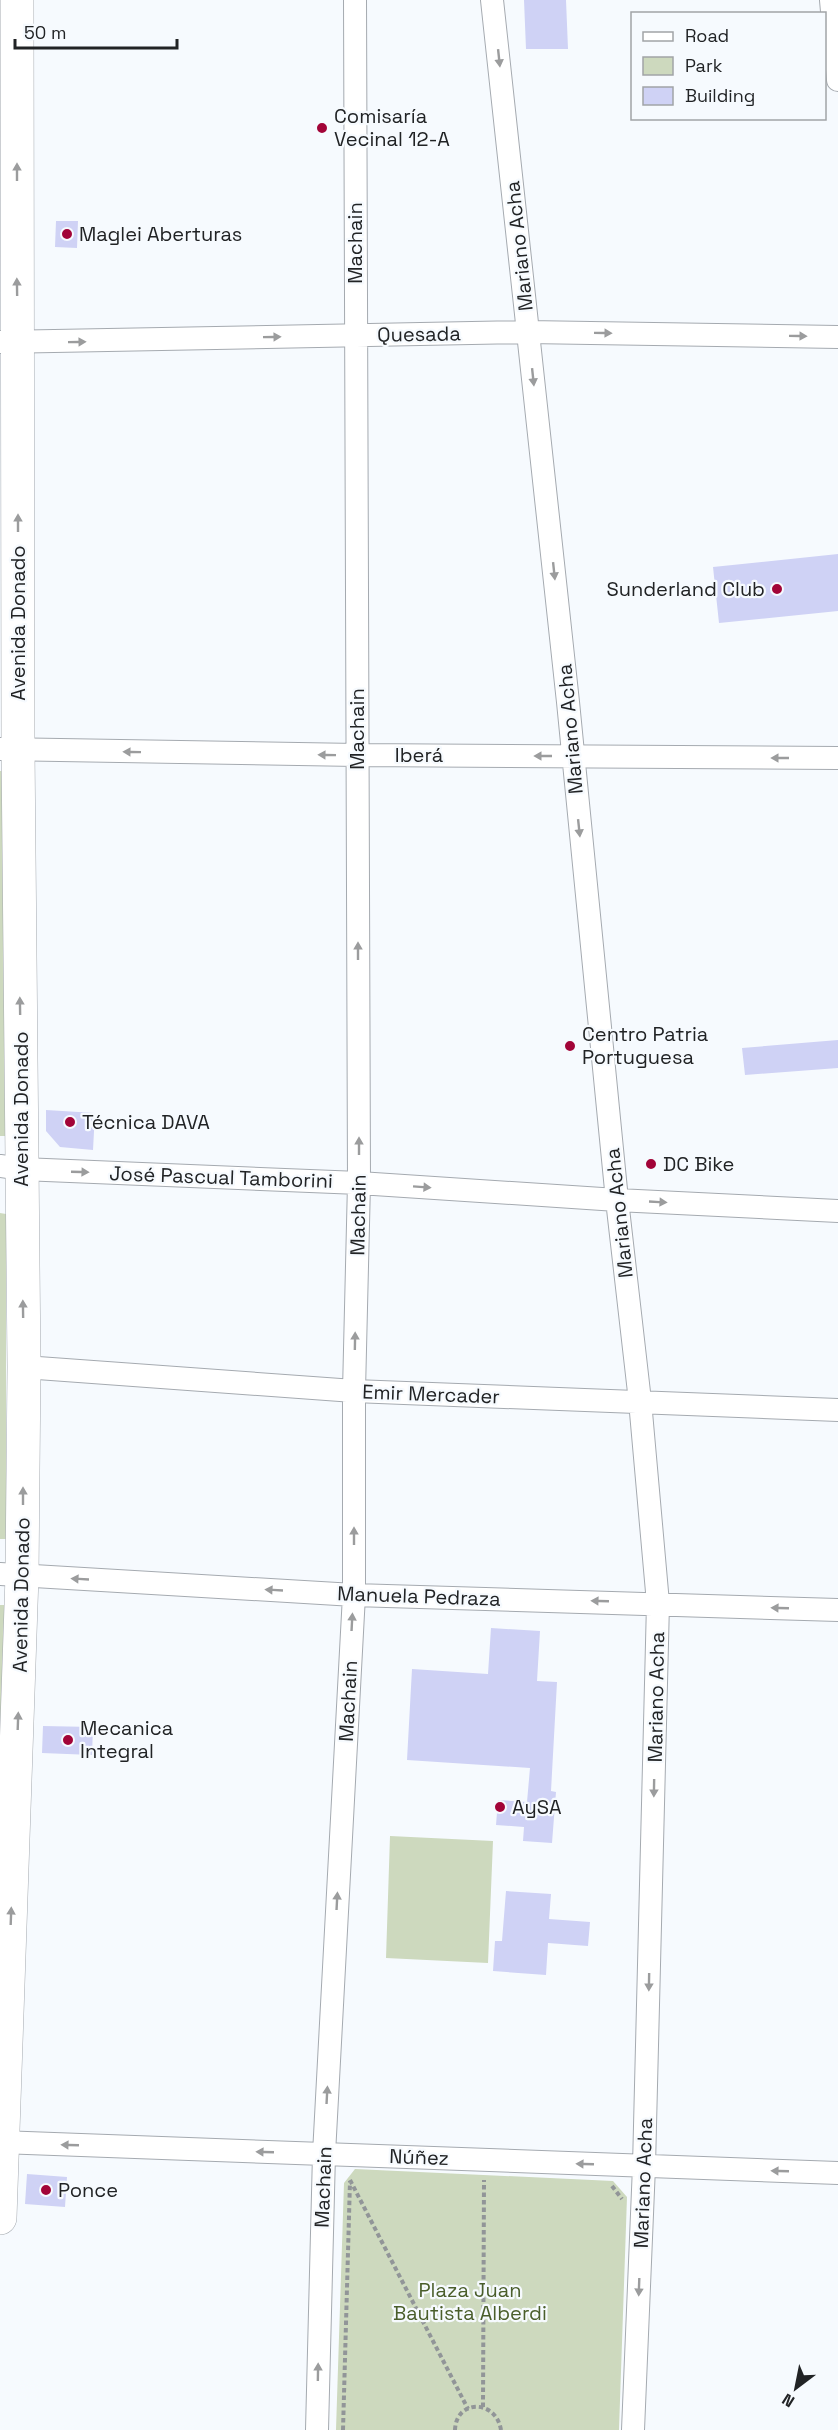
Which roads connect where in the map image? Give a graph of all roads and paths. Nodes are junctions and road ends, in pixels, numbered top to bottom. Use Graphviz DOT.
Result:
graph roads {
  1 [pos="17,0"];
  2 [pos="355,0"];
  3 [pos="492,0"];
  4 [pos="831,0"];
  5 [pos="838,80"];
  6 [pos="528,332"];
  7 [pos="355,334"];
  8 [pos="838,336"];
  9 [pos="9,343"];
  10 [pos="9,749"];
  11 [pos="357,755"];
  12 [pos="572,757"];
  13 [pos="838,758"];
  14 [pos="11,1167"];
  15 [pos="359,1183"];
  16 [pos="617,1200"];
  17 [pos="838,1211"];
  18 [pos="24,1367"];
  19 [pos="354,1391"];
  20 [pos="640,1401"];
  21 [pos="838,1410"];
  22 [pos="11,1575"];
  23 [pos="354,1594"];
  24 [pos="658,1603"];
  25 [pos="838,1610"];
  26 [pos="2,2142"];
  27 [pos="324,2154"];
  28 [pos="644,2166"];
  29 [pos="838,2173"];
  30 [pos="356,2177"];
  31 [pos="472,2179"];
  32 [pos="350,2180"];
  33 [pos="483,2180"];
  34 [pos="495,2180"];
  35 [pos="610,2184"];
  36 [pos="624,2202"];
  37 [pos="0,2218"];
  38 [pos="483,2407"];
  39 [pos="468,2409"];
  40 [pos="317,2430"];
  41 [pos="343,2430"];
  42 [pos="455,2430"];
  43 [pos="501,2430"];
  44 [pos="633,2430"];
  9 -- 1 [label="main road, Avenida Donado, one-way"];
  2 -- 7 [label="street, Machain"];
  3 -- 6 [label="street, Mariano Acha, one-way"];
  4 -- 5 [label="street"];
  6 -- 7 [label="street, Quesada"];
  6 -- 8 [label="street, Quesada, one-way"];
  6 -- 12 [label="street, Mariano Acha, one-way"];
  9 -- 7 [label="street, Quesada, one-way"];
  7 -- 11 [label="street, Machain"];
  10 -- 9 [label="main road, Avenida Donado, one-way"];
  11 -- 10 [label="street, Iberá, one-way"];
  14 -- 10 [label="main road, Avenida Donado, one-way"];
  12 -- 11 [label="street, Iberá, one-way"];
  15 -- 11 [label="street, Machain, one-way"];
  13 -- 12 [label="street, Iberá, one-way"];
  12 -- 16 [label="street, Mariano Acha, one-way"];
  14 -- 15 [label="street, José Pascual Tamborini, one-way"];
  18 -- 14 [label="main road, Avenida Donado, one-way"];
  15 -- 16 [label="street, José Pascual Tamborini, one-way"];
  19 -- 15 [label="street, Machain, one-way"];
  16 -- 17 [label="street, José Pascual Tamborini, one-way"];
  16 -- 20 [label="street, Mariano Acha"];
  18 -- 19 [label="street, Emir Mercader"];
  22 -- 18 [label="main road, Avenida Donado, one-way"];
  19 -- 20 [label="street, Emir Mercader"];
  23 -- 19 [label="street, Machain, one-way"];
  20 -- 21 [label="street, Emir Mercader"];
  20 -- 24 [label="street, Mariano Acha"];
  23 -- 22 [label="street, Manuela Pedraza, one-way"];
  26 -- 22 [label="main road, Avenida Donado, one-way"];
  24 -- 23 [label="street, Manuela Pedraza, one-way"];
  27 -- 23 [label="street, Machain, one-way"];
  25 -- 24 [label="street, Manuela Pedraza, one-way"];
  24 -- 28 [label="street, Mariano Acha, one-way"];
  27 -- 26 [label="street, Núñez, one-way"];
  26 -- 37 [label="main road, Avenida Donado"];
  28 -- 27 [label="street, Núñez, one-way"];
  40 -- 27 [label="street, Machain, one-way"];
  29 -- 28 [label="street, Núñez, one-way"];
  28 -- 44 [label="street, Mariano Acha, one-way"];
  30 -- 32 [label="path"];
  31 -- 33 [label="path"];
  32 -- 39 [label="path"];
  32 -- 41 [label="path"];
  33 -- 34 [label="path"];
  33 -- 38 [label="path"];
  35 -- 36 [label="path"];
  38 -- 39 [label="path"];
  38 -- 43 [label="path"];
  39 -- 42 [label="path"];
}
